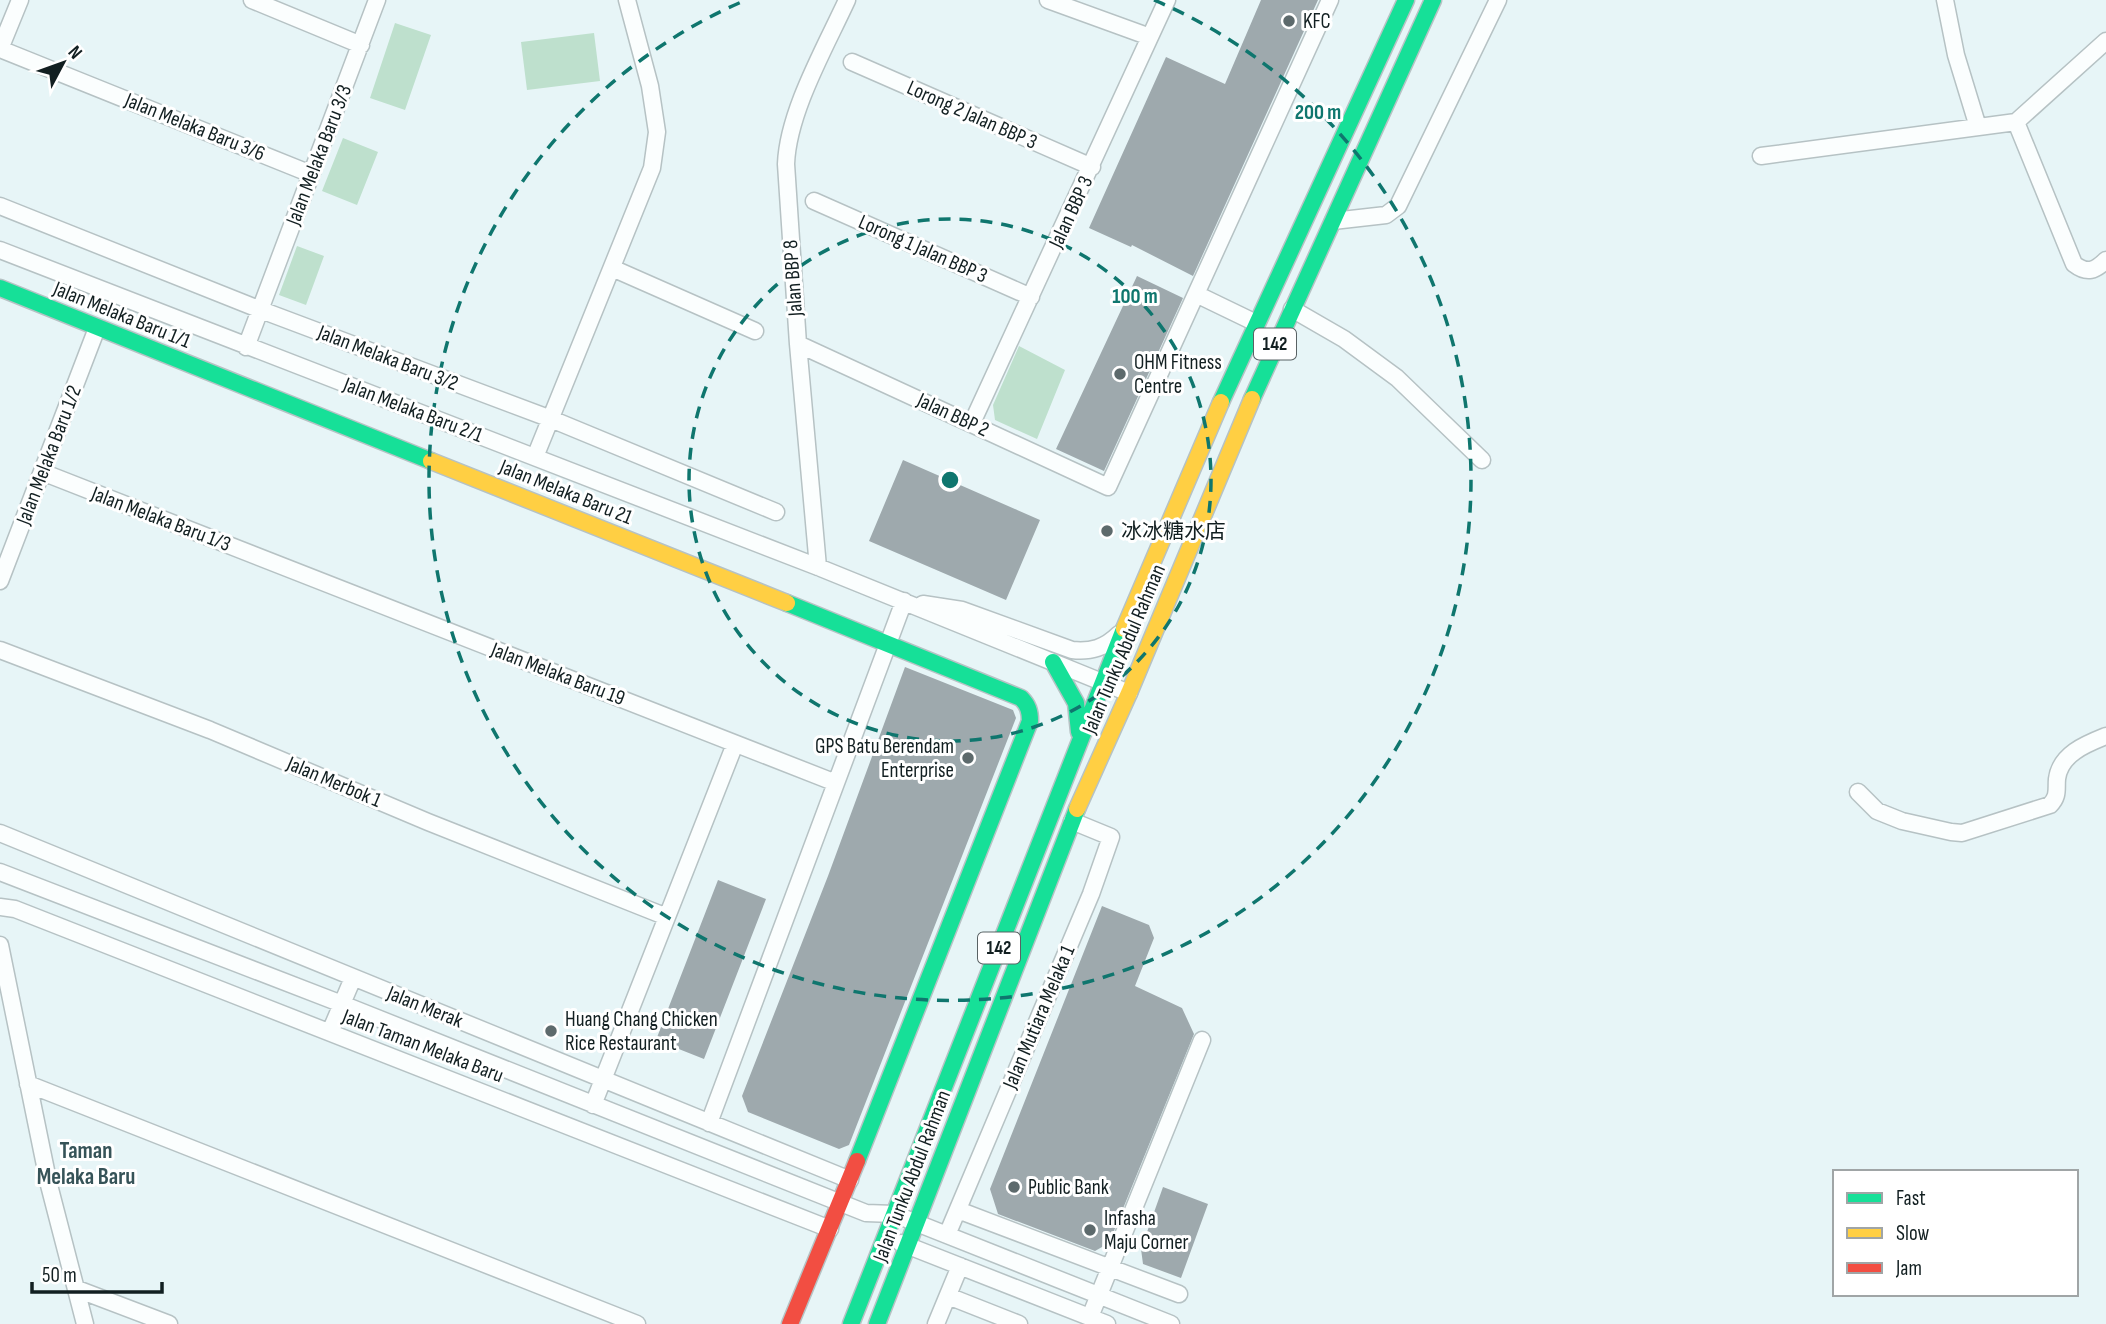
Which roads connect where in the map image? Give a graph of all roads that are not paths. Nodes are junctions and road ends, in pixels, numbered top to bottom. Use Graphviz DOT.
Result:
graph roads {
  1 [pos="20,0"];
  2 [pos="252,0"];
  3 [pos="377,0"];
  4 [pos="627,0"];
  5 [pos="847,0"];
  6 [pos="1048,0"];
  7 [pos="1167,0"];
  8 [pos="1330,0"];
  9 [pos="1406,0"];
  10 [pos="1433,0"];
  11 [pos="1499,0"];
  12 [pos="1945,0"];
  13 [pos="1150,37"];
  14 [pos="2106,41"];
  15 [pos="361,45"];
  16 [pos="0,49"];
  17 [pos="852,62"];
  18 [pos="2016,122"];
  19 [pos="1978,127"];
  20 [pos="1761,156"];
  21 [pos="1092,167"];
  22 [pos="312,174"];
  23 [pos="814,201"];
  24 [pos="0,206"];
  25 [pos="1333,221"];
  26 [pos="0,250"];
  27 [pos="2106,260"];
  28 [pos="612,268"];
  29 [pos="0,288"];
  30 [pos="1196,294"];
  31 [pos="1031,297"];
  32 [pos="1292,309"];
  33 [pos="261,310"];
  34 [pos="1256,323"];
  35 [pos="97,328"];
  36 [pos="755,331"];
  37 [pos="798,344"];
  38 [pos="246,347"];
  39 [pos="228,381"];
  40 [pos="551,419"];
  41 [pos="972,423"];
  42 [pos="535,457"];
  43 [pos="1482,460"];
  44 [pos="42,472"];
  45 [pos="776,512"];
  46 [pos="280,565"];
  47 [pos="818,567"];
  48 [pos="0,581"];
  49 [pos="904,601"];
  50 [pos="1127,626"];
  51 [pos="888,643"];
  52 [pos="0,650"];
  53 [pos="1053,662"];
  54 [pos="1102,681"];
  55 [pos="1129,693"];
  56 [pos="2106,736"];
  57 [pos="735,744"];
  58 [pos="1077,747"];
  59 [pos="836,783"];
  60 [pos="1858,792"];
  61 [pos="1072,821"];
  62 [pos="0,833"];
  63 [pos="0,872"];
  64 [pos="0,907"];
  65 [pos="667,917"];
  66 [pos="0,945"];
  67 [pos="353,978"];
  68 [pos="342,1004"];
  69 [pos="330,1032"];
  70 [pos="1202,1040"];
  71 [pos="484,1061"];
  72 [pos="603,1080"];
  73 [pos="28,1084"];
  74 [pos="472,1088"];
  75 [pos="593,1105"];
  76 [pos="709,1123"];
  77 [pos="849,1180"];
  78 [pos="841,1203"];
  79 [pos="958,1210"];
  80 [pos="866,1213"];
  81 [pos="894,1214"];
  82 [pos="917,1223"];
  83 [pos="830,1228"];
  84 [pos="947,1235"];
  85 [pos="885,1236"];
  86 [pos="909,1246"];
  87 [pos="960,1266"];
  88 [pos="1110,1268"];
  89 [pos="77,1289"];
  90 [pos="1179,1294"];
  91 [pos="1099,1295"];
  92 [pos="948,1296"];
  93 [pos="1090,1317"];
  94 [pos="85,1324"];
  95 [pos="169,1324"];
  96 [pos="638,1324"];
  97 [pos="790,1324"];
  98 [pos="852,1324"];
  99 [pos="877,1324"];
  100 [pos="936,1324"];
  101 [pos="1019,1324"];
  102 [pos="1107,1324"];
  103 [pos="1171,1324"];
  1 -- 16 [label="street"];
  2 -- 15 [label="street"];
  3 -- 15 [label="street, Jalan Melaka Baru 3/3"];
  4 -- 28 [label="street"];
  5 -- 37 [label="street, Jalan BBP 8"];
  6 -- 13 [label="street"];
  7 -- 13 [label="street, Jalan BBP 3"];
  8 -- 30 [label="street"];
  9 -- 34 [label="main road, Jalan Tunku Abdul Rahman / 142"];
  10 -- 25 [label="main road, Jalan Tunku Abdul Rahman / 142"];
  11 -- 25 [label="street"];
  12 -- 19 [label="street"];
  13 -- 21 [label="street, Jalan BBP 3"];
  14 -- 18 [label="street"];
  15 -- 22 [label="street, Jalan Melaka Baru 3/3"];
  16 -- 22 [label="street, Jalan Melaka Baru 3/6"];
  17 -- 21 [label="street, Lorong 2 Jalan BBP 3"];
  18 -- 19 [label="street"];
  18 -- 27 [label="street"];
  19 -- 20 [label="street"];
  21 -- 31 [label="street, Jalan BBP 3"];
  22 -- 33 [label="street, Jalan Melaka Baru 3/3"];
  23 -- 31 [label="street, Lorong 1 Jalan BBP 3"];
  24 -- 33 [label="street, Jalan Melaka Baru 3/2"];
  25 -- 32 [label="main road, Jalan Tunku Abdul Rahman / 142"];
  26 -- 38 [label="street, Jalan Melaka Baru 2/1"];
  28 -- 36 [label="street"];
  28 -- 40 [label="street"];
  29 -- 35 [label="main road, Jalan Melaka Baru 1/1"];
  30 -- 34 [label="street"];
  30 -- 41 [label="street, Jalan BBP 2"];
  31 -- 41 [label="street, Jalan BBP 3"];
  32 -- 43 [label="street"];
  32 -- 55 [label="main road, Jalan Tunku Abdul Rahman / 142"];
  33 -- 38 [label="street, Jalan Melaka Baru 3/3"];
  33 -- 40 [label="street, Jalan Melaka Baru 3/2"];
  34 -- 50 [label="main road, Jalan Tunku Abdul Rahman / 142"];
  35 -- 39 [label="main road, Jalan Melaka Baru 1/1"];
  35 -- 44 [label="street, Jalan Melaka Baru 1/2"];
  37 -- 41 [label="street, Jalan BBP 2"];
  37 -- 47 [label="street, Jalan BBP 8"];
  38 -- 42 [label="street, Jalan Melaka Baru 2/1"];
  39 -- 51 [label="main road, Jalan Melaka Baru 21"];
  40 -- 42 [label="street"];
  40 -- 45 [label="street, Jalan Melaka Baru 3/2"];
  42 -- 47 [label="street, Jalan Melaka Baru 2/1"];
  44 -- 46 [label="street, Jalan Melaka Baru 1/3"];
  44 -- 48 [label="street, Jalan Melaka Baru 1/2"];
  46 -- 57 [label="street, Jalan Melaka Baru 19"];
  47 -- 49 [label="street, Jalan Melaka Baru 2/1"];
  49 -- 50 [label="street"];
  49 -- 51 [label="street"];
  49 -- 53 [label="street"];
  50 -- 54 [label="main road, Jalan Tunku Abdul Rahman / 142"];
  51 -- 59 [label="street"];
  51 -- 77 [label="main road, Jalan Melaka Baru 21"];
  52 -- 65 [label="street, Jalan Merbok 1"];
  53 -- 54 [label="street"];
  53 -- 58 [label="main road"];
  54 -- 55 [label="street"];
  54 -- 58 [label="main road, Jalan Tunku Abdul Rahman / 142"];
  55 -- 61 [label="main road, Jalan Tunku Abdul Rahman / 142"];
  56 -- 60 [label="street"];
  57 -- 59 [label="street, Jalan Melaka Baru 19"];
  57 -- 65 [label="street"];
  58 -- 81 [label="main road, Jalan Tunku Abdul Rahman / 142"];
  59 -- 76 [label="street"];
  61 -- 79 [label="street, Jalan Mutiara Melaka 1"];
  61 -- 82 [label="main road, Jalan Tunku Abdul Rahman / 142"];
  62 -- 67 [label="street, Jalan Merak"];
  63 -- 68 [label="street, Jalan Merak"];
  64 -- 69 [label="street, Jalan Taman Melaka Baru"];
  65 -- 72 [label="street"];
  66 -- 73 [label="street"];
  67 -- 68 [label="street"];
  67 -- 72 [label="street, Jalan Merak"];
  68 -- 69 [label="street"];
  68 -- 71 [label="street, Jalan Merak"];
  69 -- 74 [label="street, Jalan Taman Melaka Baru"];
  70 -- 88 [label="street"];
  71 -- 74 [label="street"];
  71 -- 75 [label="street, Jalan Merak"];
  72 -- 75 [label="street"];
  72 -- 76 [label="street, Jalan Merak"];
  73 -- 89 [label="street"];
  73 -- 96 [label="street"];
  74 -- 83 [label="street, Jalan Taman Melaka Baru"];
  75 -- 78 [label="street, Jalan Merak"];
  76 -- 77 [label="street, Jalan Merak"];
  77 -- 78 [label="main road, Jalan Melaka Baru 21"];
  78 -- 80 [label="street, Jalan Merak"];
  78 -- 83 [label="main road"];
  79 -- 84 [label="street, Jalan Mutiara Melaka 1"];
  79 -- 88 [label="street"];
  80 -- 81 [label="street"];
  80 -- 85 [label="street"];
  81 -- 82 [label="street"];
  81 -- 85 [label="main road, Jalan Tunku Abdul Rahman / 142"];
  82 -- 84 [label="street"];
  82 -- 86 [label="main road, Jalan Tunku Abdul Rahman / 142"];
  83 -- 97 [label="main road"];
  84 -- 91 [label="street"];
  85 -- 86 [label="street"];
  85 -- 98 [label="main road, Jalan Tunku Abdul Rahman / 142"];
  86 -- 87 [label="street"];
  86 -- 99 [label="main road, Jalan Tunku Abdul Rahman / 142"];
  87 -- 92 [label="street"];
  87 -- 93 [label="street"];
  88 -- 90 [label="street"];
  88 -- 91 [label="street"];
  89 -- 94 [label="street"];
  89 -- 95 [label="street"];
  91 -- 93 [label="street"];
  91 -- 103 [label="street"];
  92 -- 100 [label="street"];
  92 -- 101 [label="street"];
  93 -- 102 [label="street"];
}
